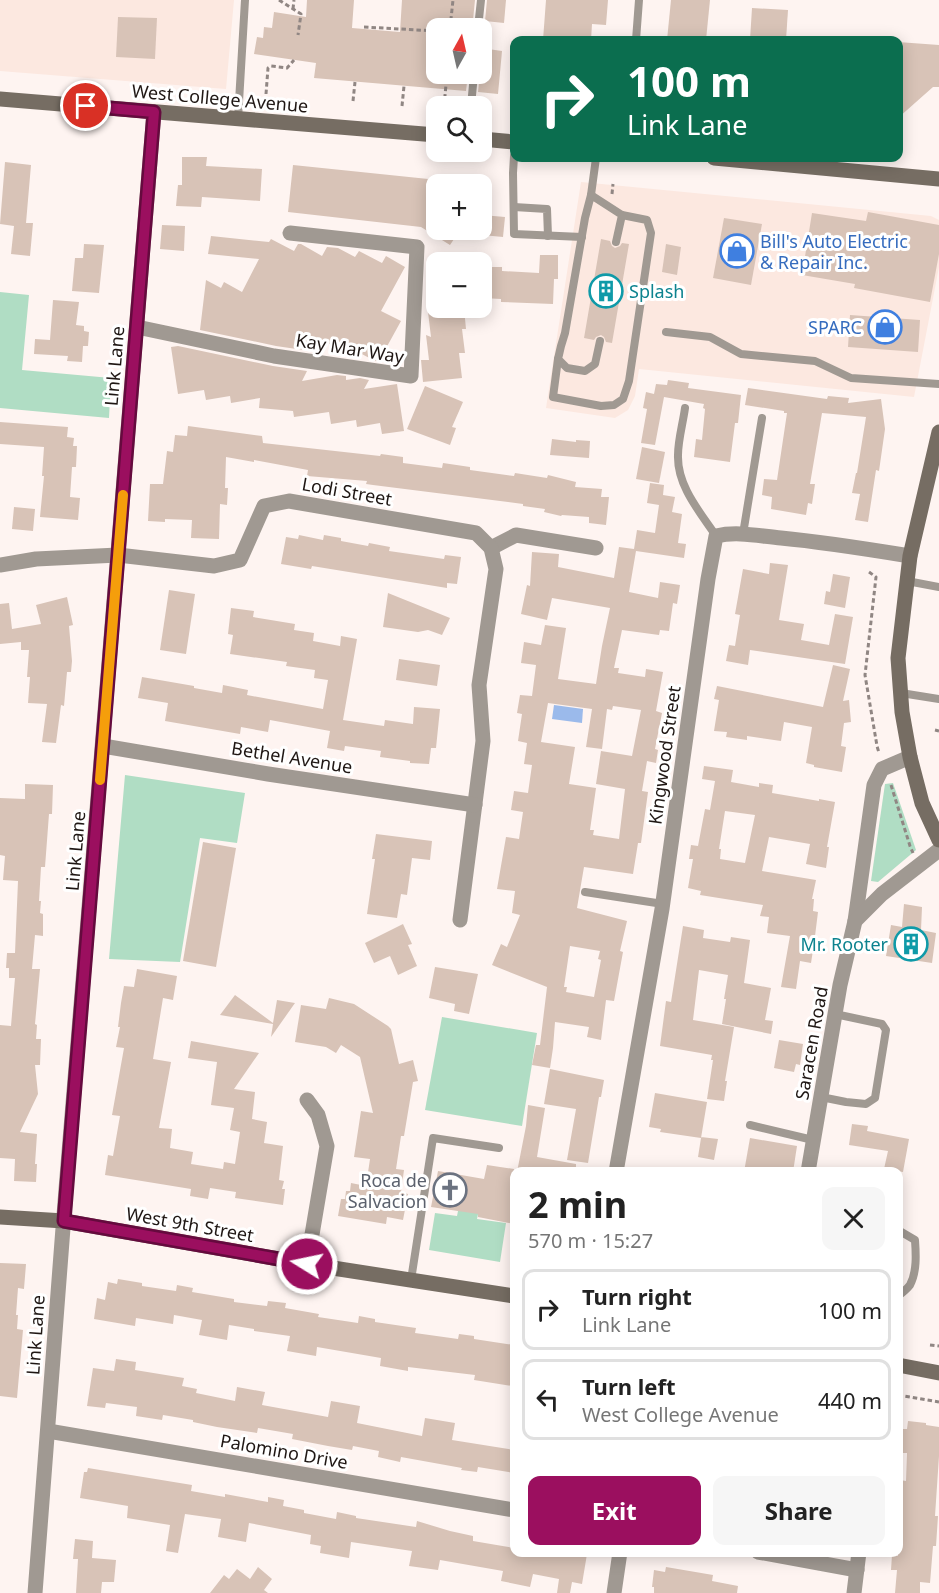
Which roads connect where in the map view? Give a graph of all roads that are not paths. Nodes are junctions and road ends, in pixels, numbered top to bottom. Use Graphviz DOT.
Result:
graph roads {
  1 [pos="245,0"];
  2 [pos="481,0"];
  3 [pos="639,0"];
  4 [pos="479,18"];
  5 [pos="636,36"];
  6 [pos="0,99"];
  7 [pos="154,112"];
  8 [pos="238,119"];
  9 [pos="426,134"];
  10 [pos="492,140"];
  11 [pos="510,142"];
  12 [pos="514,162"];
  13 [pos="595,162"];
  14 [pos="757,162"];
  15 [pos="939,179"];
  16 [pos="591,195"];
  17 [pos="514,207"];
  18 [pos="622,216"];
  19 [pos="290,233"];
  20 [pos="548,236"];
  21 [pos="582,237"];
  22 [pos="616,242"];
  23 [pos="137,327"];
  24 [pos="666,332"];
  25 [pos="600,341"];
  26 [pos="558,359"];
  27 [pos="939,384"];
  28 [pos="685,408"];
  29 [pos="762,418"];
  30 [pos="939,432"];
  31 [pos="743,534"];
  32 [pos="716,536"];
  33 [pos="491,548"];
  34 [pos="596,548"];
  35 [pos="118,555"];
  36 [pos="910,556"];
  37 [pos="0,565"];
  38 [pos="907,580"];
  39 [pos="939,587"];
  40 [pos="901,693"];
  41 [pos="939,699"];
  42 [pos="103,746"];
  43 [pos="910,757"];
  44 [pos="475,805"];
  45 [pos="939,840"];
  46 [pos="939,850"];
  47 [pos="585,892"];
  48 [pos="663,904"];
  49 [pos="460,920"];
  50 [pos="855,921"];
  51 [pos="835,1014"];
  52 [pos="821,1097"];
  53 [pos="307,1100"];
  54 [pos="750,1125"];
  55 [pos="813,1140"];
  56 [pos="499,1148"];
  57 [pos="617,1167"];
  58 [pos="809,1167"];
  59 [pos="0,1217"];
  60 [pos="64,1221"];
  61 [pos="903,1233"];
  62 [pos="307,1264"];
  63 [pos="411,1280"];
  64 [pos="903,1291"];
  65 [pos="510,1295"];
  66 [pos="903,1366"];
  67 [pos="939,1373"];
  68 [pos="48,1431"];
  69 [pos="510,1509"];
  70 [pos="619,1557"];
  71 [pos="786,1557"];
  72 [pos="858,1557"];
  73 [pos="857,1570"];
  74 [pos="35,1593"];
  75 [pos="614,1593"];
  76 [pos="854,1593"];
  1 -- 8 [label="lane"];
  2 -- 4 [label="lane"];
  3 -- 5 [label="lane"];
  6 -- 7 [label="main road, West College Avenue"];
  7 -- 8 [label="main road, West College Avenue"];
  7 -- 23 [label="street, Link Lane"];
  8 -- 9 [label="main road, West College Avenue"];
  10 -- 11 [label="main road"];
  12 -- 17 [label="lane"];
  13 -- 16 [label="lane"];
  14 -- 15 [label="main road"];
  16 -- 18 [label="lane"];
  16 -- 21 [label="lane"];
  17 -- 20 [label="lane"];
  17 -- 20 [label="lane"];
  18 -- 22 [label="lane"];
  18 -- 26 [label="lane"];
  19 -- 23 [label="street, Kay Mar Way"];
  20 -- 21 [label="lane"];
  21 -- 26 [label="lane"];
  23 -- 35 [label="street, Link Lane"];
  24 -- 27 [label="lane"];
  25 -- 26 [label="lane"];
  28 -- 32 [label="lane"];
  29 -- 31 [label="lane"];
  30 -- 36 [label="main road"];
  31 -- 32 [label="street"];
  31 -- 36 [label="street"];
  32 -- 48 [label="street, Kingwood Street"];
  33 -- 34 [label="street"];
  33 -- 35 [label="street, Lodi Street"];
  33 -- 44 [label="street"];
  35 -- 37 [label="street"];
  35 -- 42 [label="street, Link Lane"];
  36 -- 38 [label="main road"];
  38 -- 39 [label="lane"];
  38 -- 40 [label="main road"];
  40 -- 41 [label="lane"];
  40 -- 43 [label="main road"];
  42 -- 44 [label="street, Bethel Avenue"];
  42 -- 60 [label="street, Link Lane"];
  43 -- 45 [label="main road"];
  43 -- 50 [label="street, Saracen Road"];
  44 -- 49 [label="street"];
  46 -- 50 [label="street"];
  47 -- 48 [label="lane"];
  48 -- 57 [label="street, Kingwood Street"];
  50 -- 51 [label="street, Saracen Road"];
  51 -- 52 [label="street, Saracen Road"];
  51 -- 52 [label="lane"];
  52 -- 55 [label="street, Saracen Road"];
  53 -- 62 [label="street"];
  54 -- 55 [label="lane"];
  55 -- 58 [label="street, Saracen Road"];
  56 -- 63 [label="lane"];
  59 -- 60 [label="main road, West 9th Street"];
  60 -- 62 [label="main road, West 9th Street"];
  60 -- 68 [label="street, Link Lane"];
  61 -- 64 [label="lane"];
  62 -- 63 [label="main road, West 9th Street"];
  63 -- 65 [label="main road, West 9th Street"];
  66 -- 67 [label="main road"];
  68 -- 69 [label="street, Palomino Drive"];
  68 -- 74 [label="street, Link Lane"];
  70 -- 75 [label="street"];
  71 -- 73 [label="street"];
  72 -- 73 [label="street"];
  73 -- 76 [label="street"];
}
